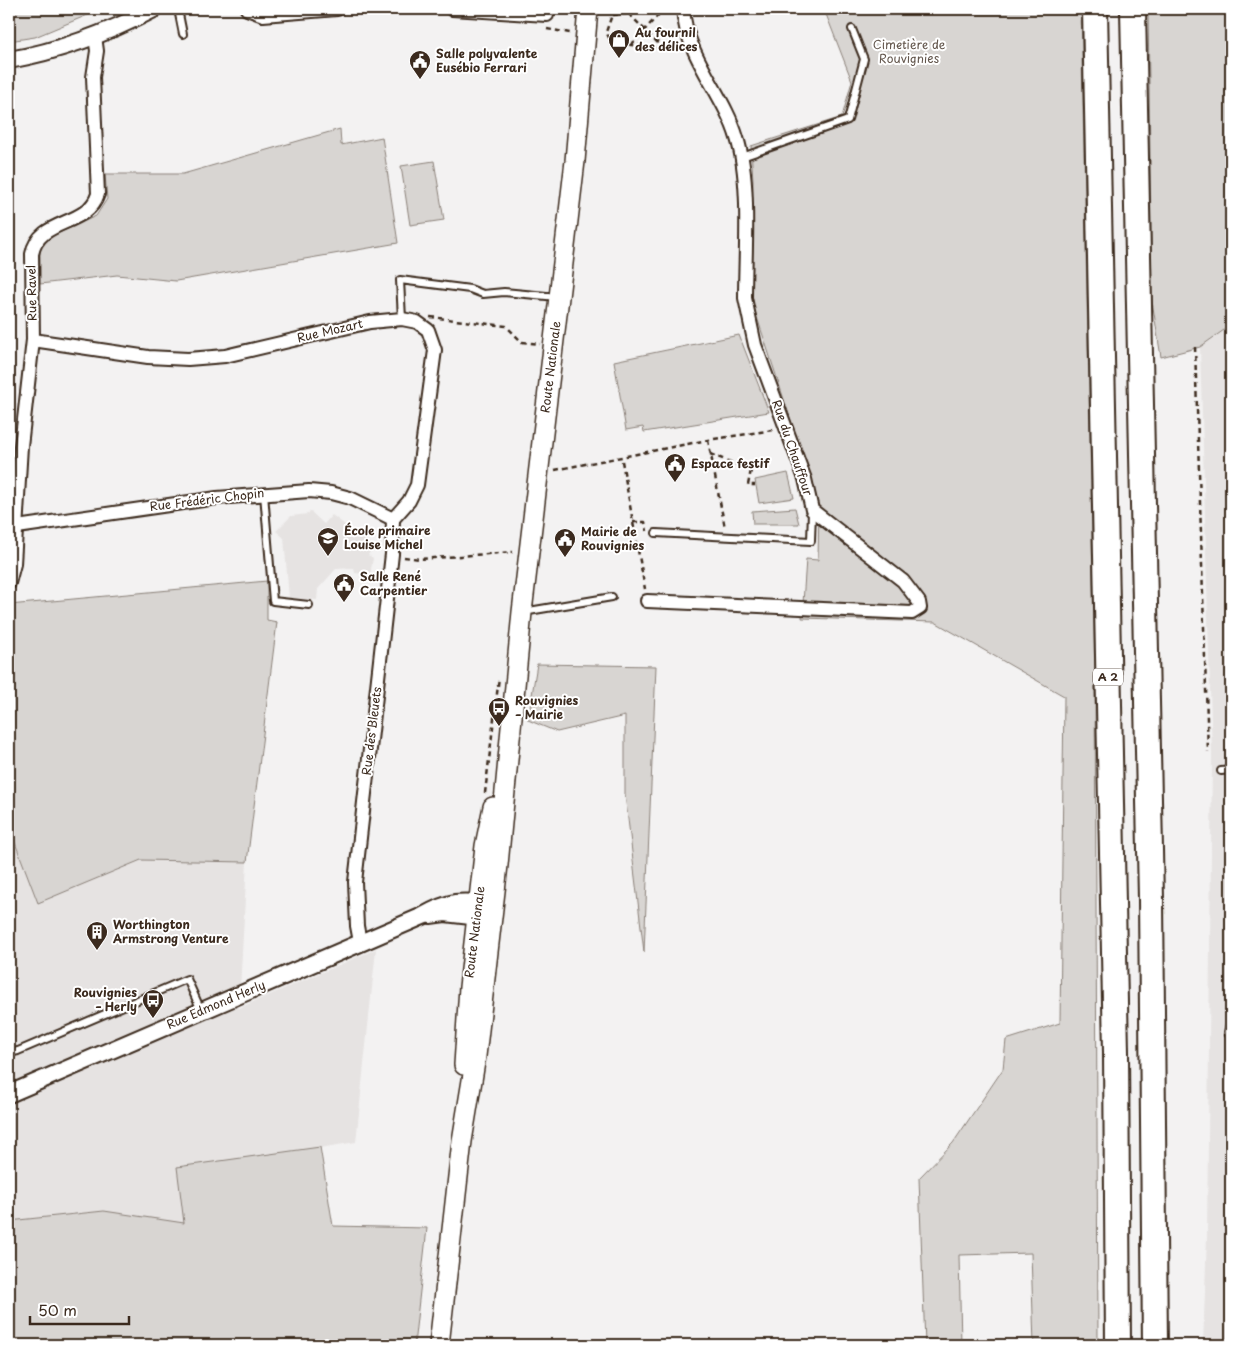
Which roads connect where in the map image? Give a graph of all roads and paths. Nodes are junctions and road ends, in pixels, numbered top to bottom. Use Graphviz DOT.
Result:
graph roads {
  1 [pos="154,9"];
  2 [pos="178,9"];
  3 [pos="247,9"];
  4 [pos="337,9"];
  5 [pos="452,9"];
  6 [pos="588,9"];
  7 [pos="682,9"];
  8 [pos="1095,9"];
  9 [pos="1133,9"];
  10 [pos="648,10"];
  11 [pos="661,12"];
  12 [pos="629,14"];
  13 [pos="547,15"];
  14 [pos="645,29"];
  15 [pos="852,29"];
  16 [pos="183,34"];
  17 [pos="95,36"];
  18 [pos="631,45"];
  19 [pos="664,48"];
  20 [pos="694,51"];
  21 [pos="9,60"];
  22 [pos="742,157"];
  23 [pos="559,298"];
  24 [pos="402,319"];
  25 [pos="417,322"];
  26 [pos="33,340"];
  27 [pos="553,346"];
  28 [pos="1195,347"];
  29 [pos="787,428"];
  30 [pos="708,440"];
  31 [pos="710,454"];
  32 [pos="622,460"];
  33 [pos="539,473"];
  34 [pos="755,485"];
  35 [pos="264,493"];
  36 [pos="812,510"];
  37 [pos="393,519"];
  38 [pos="633,522"];
  39 [pos="16,527"];
  40 [pos="656,533"];
  41 [pos="726,537"];
  42 [pos="530,552"];
  43 [pos="392,554"];
  44 [pos="9,583"];
  45 [pos="612,597"];
  46 [pos="647,601"];
  47 [pos="309,605"];
  48 [pos="522,612"];
  49 [pos="1208,752"];
  50 [pos="1231,770"];
  51 [pos="1221,771"];
  52 [pos="485,911"];
  53 [pos="360,942"];
  54 [pos="202,1011"];
  55 [pos="1231,1019"];
  56 [pos="1231,1037"];
  57 [pos="9,1053"];
  58 [pos="9,1094"];
  59 [pos="440,1345"];
  60 [pos="1118,1345"];
  61 [pos="1155,1345"];
  1 -- 17 [label="street"];
  2 -- 16 [label="lane"];
  3 -- 4 [label="street"];
  5 -- 13 [label="street"];
  6 -- 23 [label="main road, Route Nationale"];
  7 -- 11 [label="path"];
  7 -- 20 [label="street, Rue du Chauffour"];
  8 -- 60 [label="highway, A 2"];
  9 -- 61 [label="highway"];
  10 -- 11 [label="path"];
  10 -- 12 [label="path"];
  11 -- 14 [label="path"];
  12 -- 14 [label="path"];
  12 -- 18 [label="path"];
  14 -- 18 [label="path"];
  14 -- 19 [label="path"];
  15 -- 22 [label="lane"];
  17 -- 21 [label="street"];
  17 -- 26 [label="street, Rue Ravel"];
  18 -- 19 [label="path"];
  19 -- 20 [label="path"];
  20 -- 22 [label="street, Rue du Chauffour"];
  22 -- 29 [label="street, Rue du Chauffour"];
  23 -- 24 [label="lane"];
  23 -- 27 [label="main road, Route Nationale"];
  24 -- 25 [label="street, Rue Mozart"];
  24 -- 26 [label="street, Rue Mozart"];
  25 -- 27 [label="path"];
  25 -- 37 [label="street"];
  26 -- 39 [label="street, Rue Ravel"];
  27 -- 33 [label="main road, Route Nationale"];
  28 -- 49 [label="path"];
  29 -- 30 [label="path"];
  29 -- 36 [label="street, Rue du Chauffour"];
  30 -- 31 [label="path"];
  30 -- 33 [label="path"];
  31 -- 34 [label="path"];
  31 -- 41 [label="path"];
  32 -- 38 [label="path"];
  33 -- 42 [label="main road, Route Nationale"];
  35 -- 37 [label="street, Rue Frédéric Chopin"];
  35 -- 39 [label="street, Rue Frédéric Chopin"];
  35 -- 47 [label="lane"];
  36 -- 41 [label="lane"];
  36 -- 46 [label="street, Rue du Chauffour"];
  37 -- 43 [label="street, Rue des Bleuets"];
  38 -- 40 [label="path"];
  38 -- 46 [label="path"];
  39 -- 44 [label="street, Rue Ravel"];
  40 -- 41 [label="lane"];
  42 -- 43 [label="path"];
  42 -- 48 [label="main road, Route Nationale"];
  43 -- 53 [label="street, Rue des Bleuets"];
  45 -- 48 [label="lane"];
  48 -- 52 [label="main road, Route Nationale"];
  50 -- 51 [label="lane"];
  52 -- 53 [label="street, Rue Edmond Herly"];
  52 -- 59 [label="main road, Route Nationale"];
  53 -- 54 [label="street, Rue Edmond Herly"];
  54 -- 57 [label="lane"];
  54 -- 58 [label="street, Rue Edmond Herly"];
  55 -- 56 [label="lane"];
}
